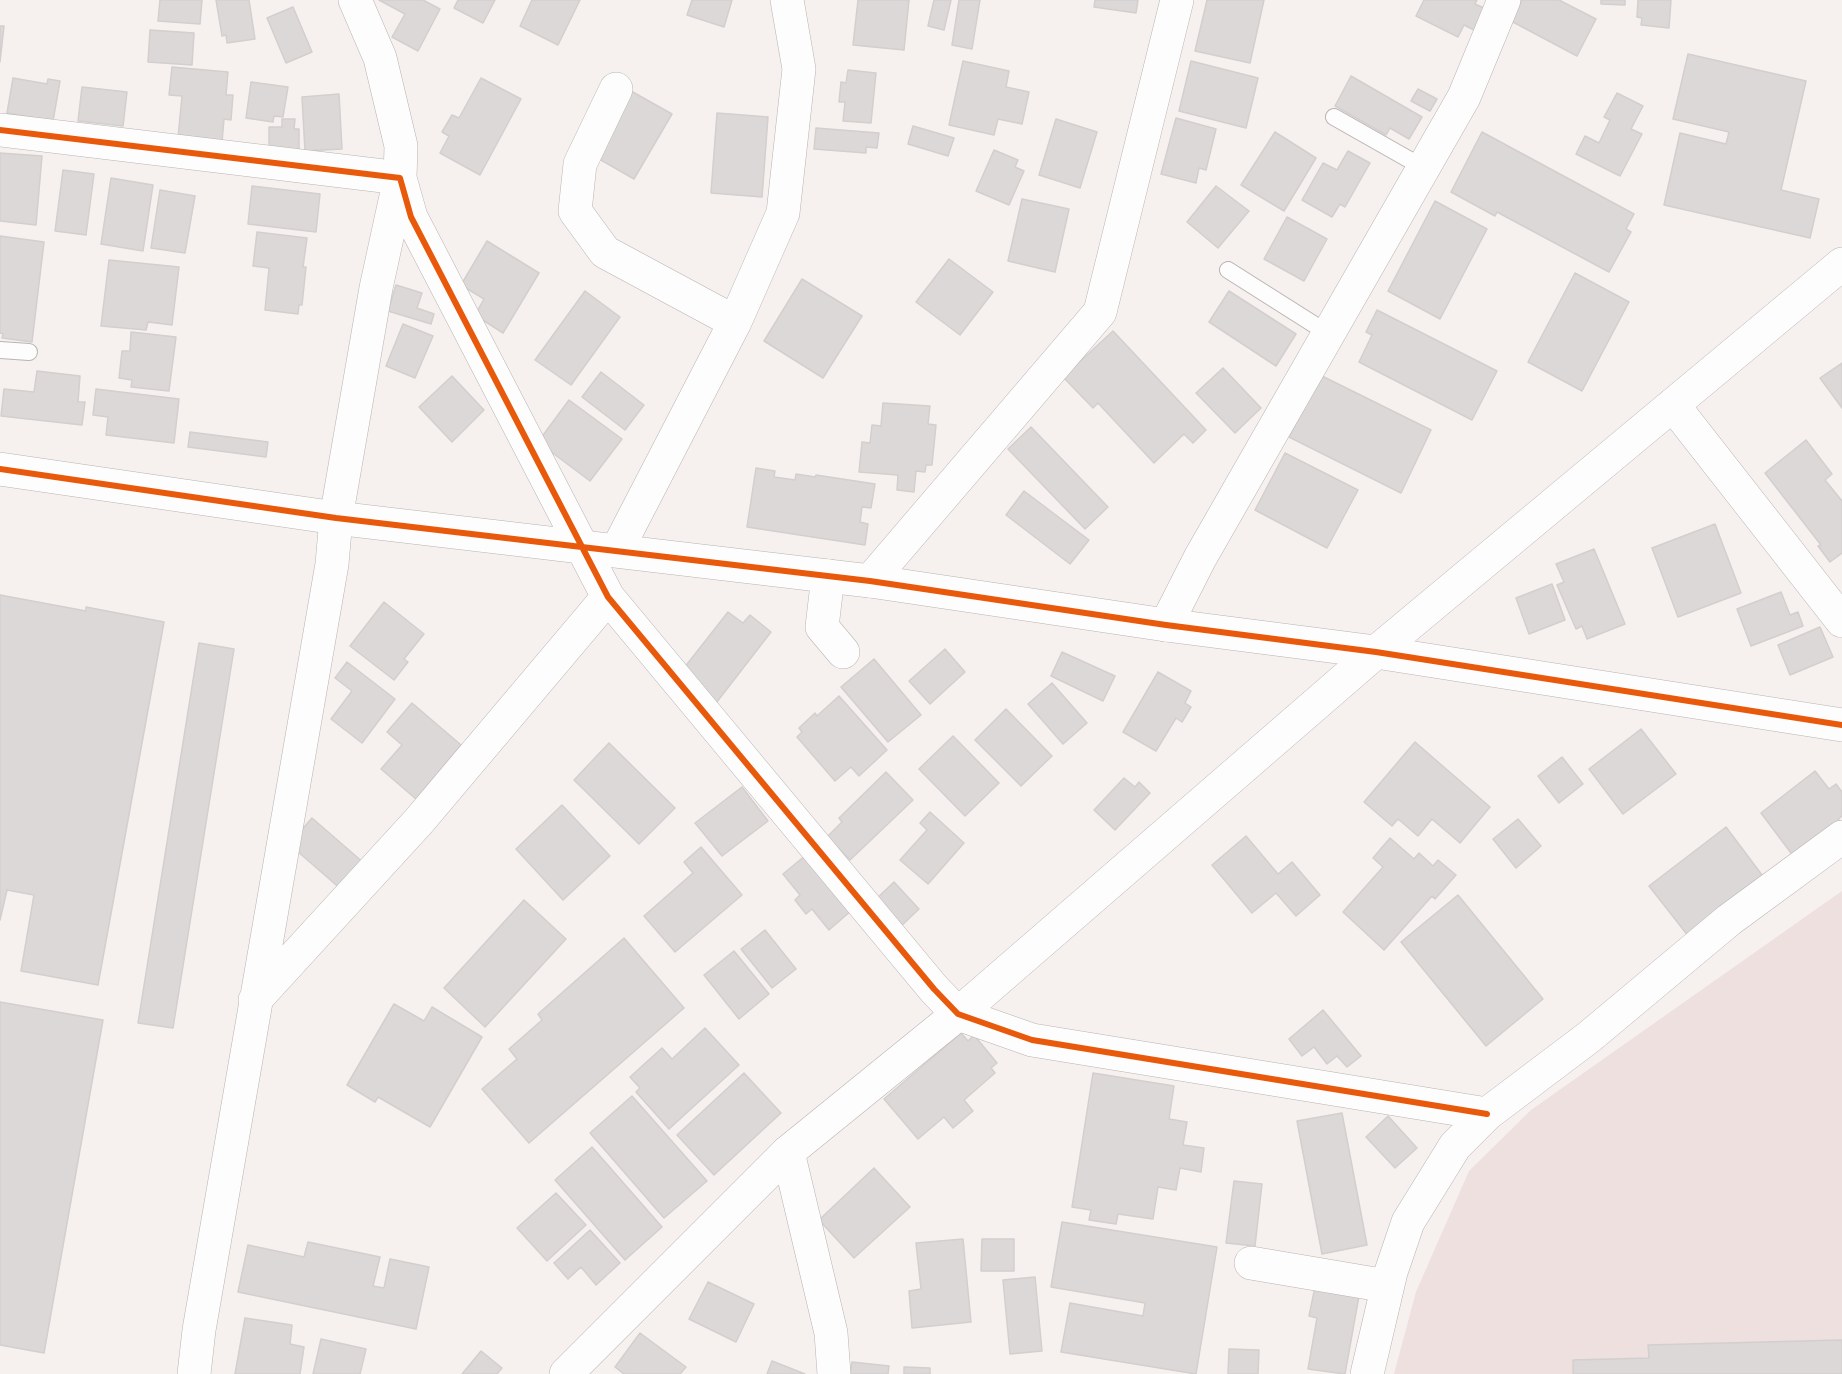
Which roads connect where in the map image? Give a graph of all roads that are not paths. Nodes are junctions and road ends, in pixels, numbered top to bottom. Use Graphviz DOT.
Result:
graph roads {
  1 [pos="356,0"];
  2 [pos="787,0"];
  3 [pos="1177,0"];
  4 [pos="1504,0"];
  5 [pos="616,90"];
  6 [pos="1334,117"];
  7 [pos="0,130"];
  8 [pos="1424,168"];
  9 [pos="400,178"];
  10 [pos="1842,264"];
  11 [pos="1228,270"];
  12 [pos="735,322"];
  13 [pos="1329,334"];
  14 [pos="0,350"];
  15 [pos="29,352"];
  16 [pos="1673,405"];
  17 [pos="0,469"];
  18 [pos="336,519"];
  19 [pos="582,547"];
  20 [pos="617,550"];
  21 [pos="828,576"];
  22 [pos="870,581"];
  23 [pos="608,597"];
  24 [pos="1842,621"];
  25 [pos="1166,625"];
  26 [pos="843,652"];
  27 [pos="1376,652"];
  28 [pos="1842,725"];
  29 [pos="1842,837"];
  30 [pos="255,1000"];
  31 [pos="958,1014"];
  32 [pos="1487,1114"];
  33 [pos="788,1152"];
  34 [pos="1251,1263"];
  35 [pos="1387,1286"];
  36 [pos="194,1374"];
  37 [pos="566,1374"];
  38 [pos="834,1374"];
  39 [pos="1367,1374"];
  1 -- 9 [label="street"];
  2 -- 12 [label="street"];
  3 -- 22 [label="street"];
  4 -- 8 [label="street"];
  5 -- 12 [label="street"];
  6 -- 8 [label="lane"];
  7 -- 9 [label="street"];
  8 -- 13 [label="street"];
  9 -- 18 [label="street"];
  9 -- 19 [label="street"];
  10 -- 16 [label="street"];
  11 -- 13 [label="lane"];
  12 -- 20 [label="street"];
  13 -- 25 [label="street"];
  14 -- 15 [label="lane"];
  16 -- 24 [label="street"];
  16 -- 27 [label="street"];
  17 -- 18 [label="street"];
  18 -- 19 [label="street"];
  18 -- 30 [label="street"];
  19 -- 20 [label="street"];
  19 -- 23 [label="street"];
  20 -- 21 [label="street"];
  21 -- 22 [label="street"];
  21 -- 26 [label="street"];
  22 -- 25 [label="street"];
  23 -- 30 [label="street"];
  23 -- 31 [label="street"];
  25 -- 27 [label="street"];
  27 -- 28 [label="street"];
  27 -- 31 [label="street"];
  29 -- 32 [label="street"];
  30 -- 36 [label="street"];
  31 -- 32 [label="street"];
  31 -- 33 [label="street"];
  32 -- 35 [label="street"];
  33 -- 37 [label="street"];
  33 -- 38 [label="street"];
  34 -- 35 [label="street"];
  35 -- 39 [label="street"];
}
